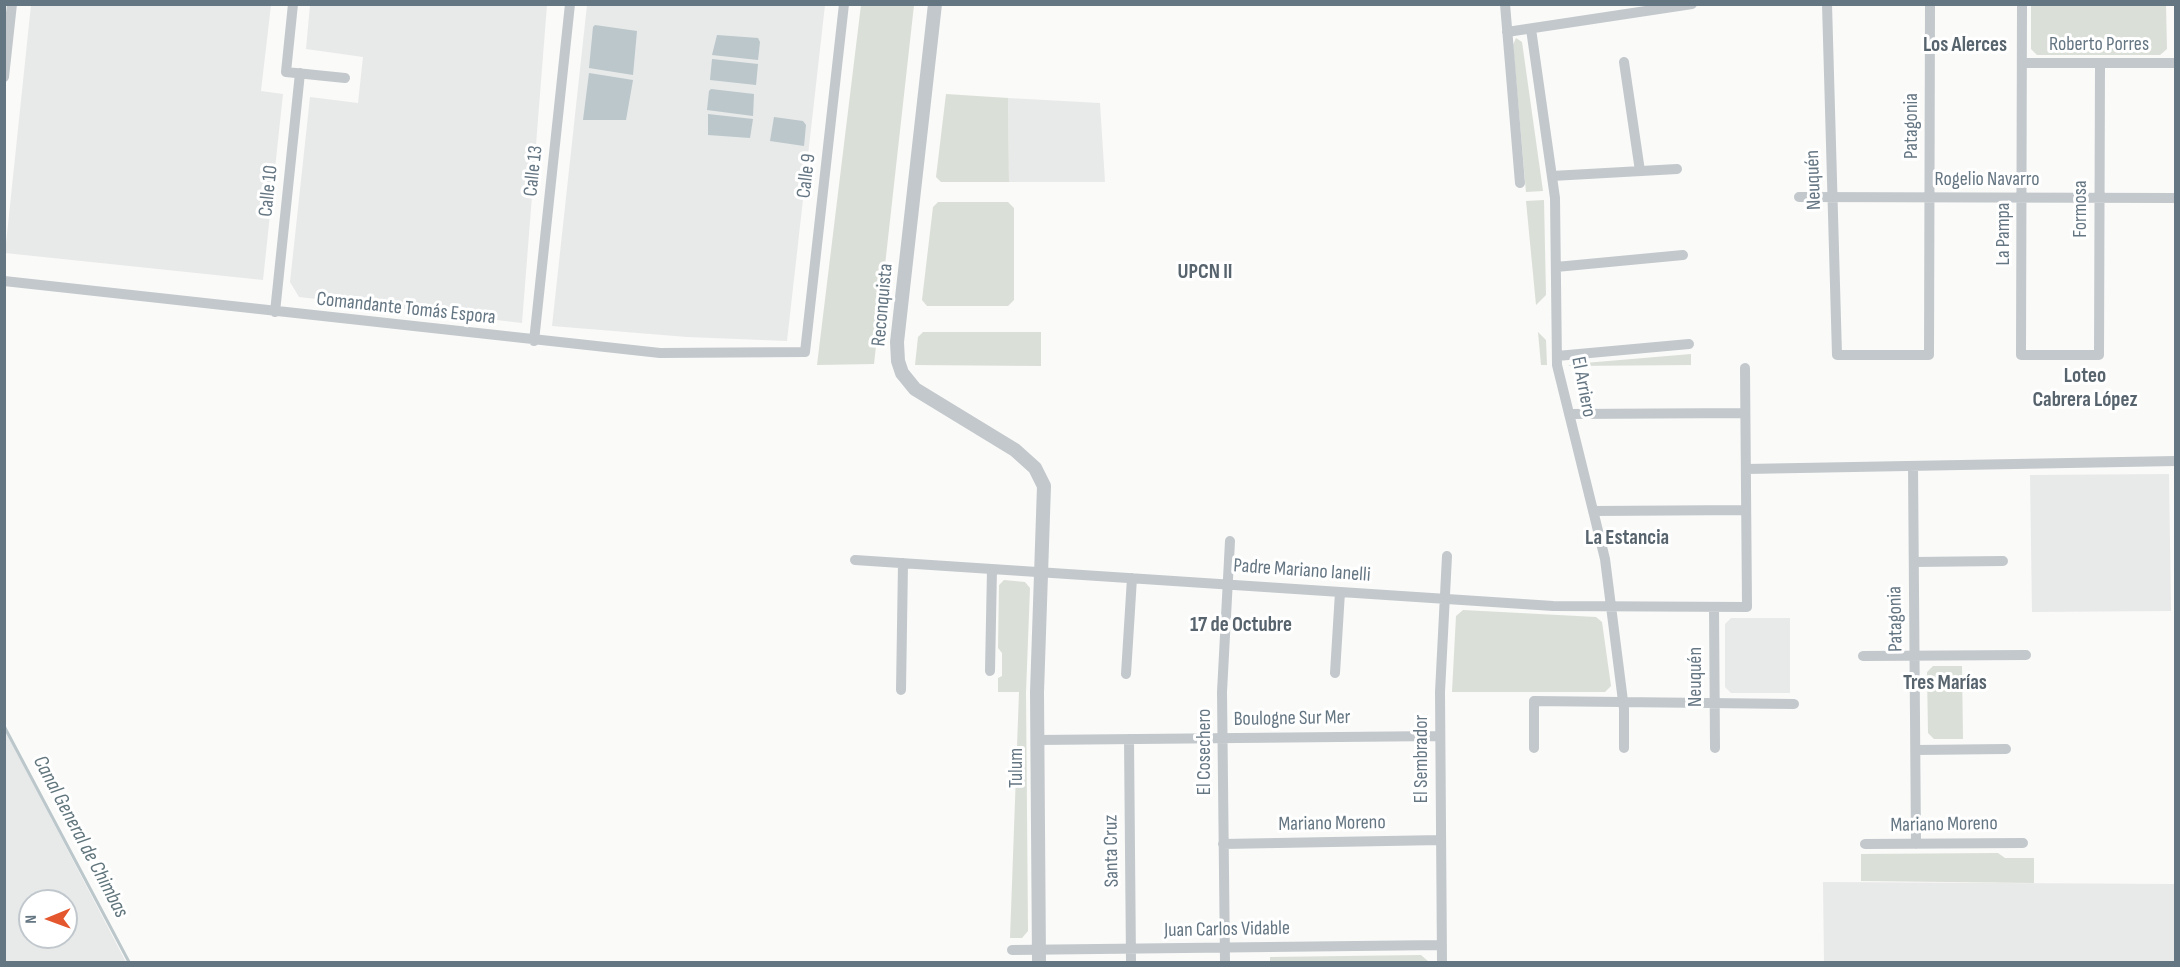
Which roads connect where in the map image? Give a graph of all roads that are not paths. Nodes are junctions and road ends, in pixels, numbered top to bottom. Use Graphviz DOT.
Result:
graph roads {
  1 [pos="12,4"];
  2 [pos="293,4"];
  3 [pos="570,4"];
  4 [pos="844,4"];
  5 [pos="935,4"];
  6 [pos="1505,4"];
  7 [pos="1692,4"];
  8 [pos="1827,4"];
  9 [pos="1930,4"];
  10 [pos="2022,4"];
  11 [pos="1531,29"];
  12 [pos="1507,33"];
  13 [pos="6,51"];
  14 [pos="1624,62"];
  15 [pos="2022,63"];
  16 [pos="2100,63"];
  17 [pos="2175,63"];
  18 [pos="300,73"];
  19 [pos="4,77"];
  20 [pos="345,78"];
  21 [pos="1677,169"];
  22 [pos="1640,171"];
  23 [pos="1552,176"];
  24 [pos="1520,183"];
  25 [pos="1799,197"];
  26 [pos="1832,197"];
  27 [pos="1929,197"];
  28 [pos="2022,198"];
  29 [pos="2100,198"];
  30 [pos="2175,198"];
  31 [pos="1683,255"];
  32 [pos="1556,267"];
  33 [pos="4,281"];
  34 [pos="275,312"];
  35 [pos="534,341"];
  36 [pos="1689,344"];
  37 [pos="805,352"];
  38 [pos="1929,355"];
  39 [pos="2099,355"];
  40 [pos="1557,356"];
  41 [pos="1745,368"];
  42 [pos="1745,413"];
  43 [pos="1569,414"];
  44 [pos="2175,461"];
  45 [pos="1913,466"];
  46 [pos="1746,469"];
  47 [pos="1746,510"];
  48 [pos="1593,511"];
  49 [pos="1230,541"];
  50 [pos="1447,556"];
  51 [pos="855,560"];
  52 [pos="2002,561"];
  53 [pos="1914,562"];
  54 [pos="903,563"];
  55 [pos="992,569"];
  56 [pos="1042,572"];
  57 [pos="1132,578"];
  58 [pos="1228,584"];
  59 [pos="1340,592"];
  60 [pos="1445,598"];
  61 [pos="1611,606"];
  62 [pos="1714,607"];
  63 [pos="2026,655"];
  64 [pos="1863,656"];
  65 [pos="1915,656"];
  66 [pos="990,671"];
  67 [pos="1335,673"];
  68 [pos="1126,674"];
  69 [pos="902,690"];
  70 [pos="1623,702"];
  71 [pos="1714,703"];
  72 [pos="1794,704"];
  73 [pos="1440,736"];
  74 [pos="1222,738"];
  75 [pos="1129,739"];
  76 [pos="1037,740"];
  77 [pos="1534,748"];
  78 [pos="1624,748"];
  79 [pos="1714,748"];
  80 [pos="2006,749"];
  81 [pos="1916,750"];
  82 [pos="1441,840"];
  83 [pos="2023,843"];
  84 [pos="1223,844"];
  85 [pos="1865,844"];
  86 [pos="1916,844"];
  87 [pos="1442,945"];
  88 [pos="1224,948"];
  89 [pos="1131,949"];
  90 [pos="1012,950"];
  91 [pos="1039,956"];
  92 [pos="1131,963"];
  93 [pos="1224,963"];
  94 [pos="1442,963"];
  1 -- 13 [label="street"];
  2 -- 18 [label="street"];
  3 -- 35 [label="street, Calle 13"];
  4 -- 37 [label="street, Calle 9"];
  5 -- 56 [label="street, Reconquista"];
  6 -- 12 [label="street"];
  7 -- 11 [label="street"];
  8 -- 26 [label="street, Neuquén"];
  9 -- 27 [label="street, Patagonia"];
  10 -- 15 [label="street, La Pampa"];
  11 -- 12 [label="street"];
  11 -- 23 [label="street, El Arriero"];
  12 -- 24 [label="street"];
  13 -- 19 [label="street"];
  14 -- 22 [label="street"];
  15 -- 16 [label="street, Roberto Porres"];
  15 -- 28 [label="street, La Pampa"];
  16 -- 17 [label="street, Roberto Porres"];
  16 -- 29 [label="street, Formosa"];
  18 -- 20 [label="street"];
  18 -- 34 [label="street, Calle 10"];
  21 -- 22 [label="street"];
  22 -- 23 [label="street"];
  23 -- 32 [label="street, El Arriero"];
  25 -- 26 [label="street, Rogelio Navarro"];
  26 -- 27 [label="street, Rogelio Navarro"];
  26 -- 38 [label="street, Neuquén"];
  27 -- 28 [label="street, Rogelio Navarro"];
  27 -- 38 [label="street, Patagonia"];
  28 -- 29 [label="street, Rogelio Navarro"];
  28 -- 39 [label="street, La Pampa"];
  29 -- 30 [label="street, Rogelio Navarro"];
  29 -- 39 [label="street, Formosa"];
  31 -- 32 [label="street"];
  32 -- 40 [label="street, El Arriero"];
  33 -- 34 [label="street, Comandante Tomás Espora"];
  34 -- 35 [label="street, Comandante Tomás Espora"];
  35 -- 37 [label="street, Comandante Tomás Espora"];
  36 -- 40 [label="street"];
  40 -- 43 [label="street, El Arriero"];
  41 -- 42 [label="street"];
  42 -- 43 [label="street"];
  42 -- 46 [label="street"];
  43 -- 48 [label="street, El Arriero"];
  44 -- 45 [label="street"];
  45 -- 46 [label="street"];
  45 -- 53 [label="street, Patagonia"];
  46 -- 47 [label="street"];
  47 -- 48 [label="street"];
  47 -- 62 [label="street, Padre Mariano Ianelli"];
  48 -- 61 [label="street, El Arriero"];
  49 -- 58 [label="street, El Cosechero"];
  50 -- 60 [label="street, El Sembrador"];
  51 -- 54 [label="street, Padre Mariano Ianelli"];
  52 -- 53 [label="street"];
  53 -- 65 [label="street, Patagonia"];
  54 -- 55 [label="street, Padre Mariano Ianelli"];
  54 -- 69 [label="street"];
  55 -- 56 [label="street, Padre Mariano Ianelli"];
  55 -- 66 [label="street"];
  56 -- 57 [label="street, Padre Mariano Ianelli"];
  56 -- 76 [label="street, Tulum"];
  57 -- 58 [label="street, Padre Mariano Ianelli"];
  57 -- 68 [label="street"];
  58 -- 59 [label="street, Padre Mariano Ianelli"];
  58 -- 74 [label="street, El Cosechero"];
  59 -- 60 [label="street, Padre Mariano Ianelli"];
  59 -- 67 [label="street"];
  60 -- 61 [label="street, Padre Mariano Ianelli"];
  60 -- 73 [label="street, El Sembrador"];
  61 -- 62 [label="street, Padre Mariano Ianelli"];
  61 -- 70 [label="street, El Arriero"];
  62 -- 71 [label="street, Neuquén"];
  63 -- 65 [label="street"];
  64 -- 65 [label="street"];
  65 -- 81 [label="street, Patagonia"];
  70 -- 71 [label="street"];
  70 -- 77 [label="street"];
  70 -- 78 [label="street, El Arriero"];
  71 -- 72 [label="street"];
  71 -- 79 [label="street, Neuquén"];
  73 -- 74 [label="street, Boulogne Sur Mer"];
  73 -- 82 [label="street, El Sembrador"];
  74 -- 75 [label="street, Boulogne Sur Mer"];
  74 -- 84 [label="street, El Cosechero"];
  75 -- 76 [label="street, Boulogne Sur Mer"];
  75 -- 89 [label="street, Santa Cruz"];
  76 -- 91 [label="street, Tulum"];
  80 -- 81 [label="street"];
  81 -- 86 [label="street, Patagonia"];
  82 -- 84 [label="street, Mariano Moreno"];
  82 -- 87 [label="street, El Sembrador"];
  83 -- 86 [label="street, Mariano Moreno"];
  84 -- 88 [label="street, El Cosechero"];
  85 -- 86 [label="street, Mariano Moreno"];
  87 -- 88 [label="street, Juan Carlos Vidable"];
  87 -- 94 [label="street, El Sembrador"];
  88 -- 89 [label="street, Juan Carlos Vidable"];
  88 -- 93 [label="street, El Cosechero"];
  89 -- 91 [label="street, Juan Carlos Vidable"];
  89 -- 92 [label="street, Santa Cruz"];
  90 -- 91 [label="street, Juan Carlos Vidable"];
}
